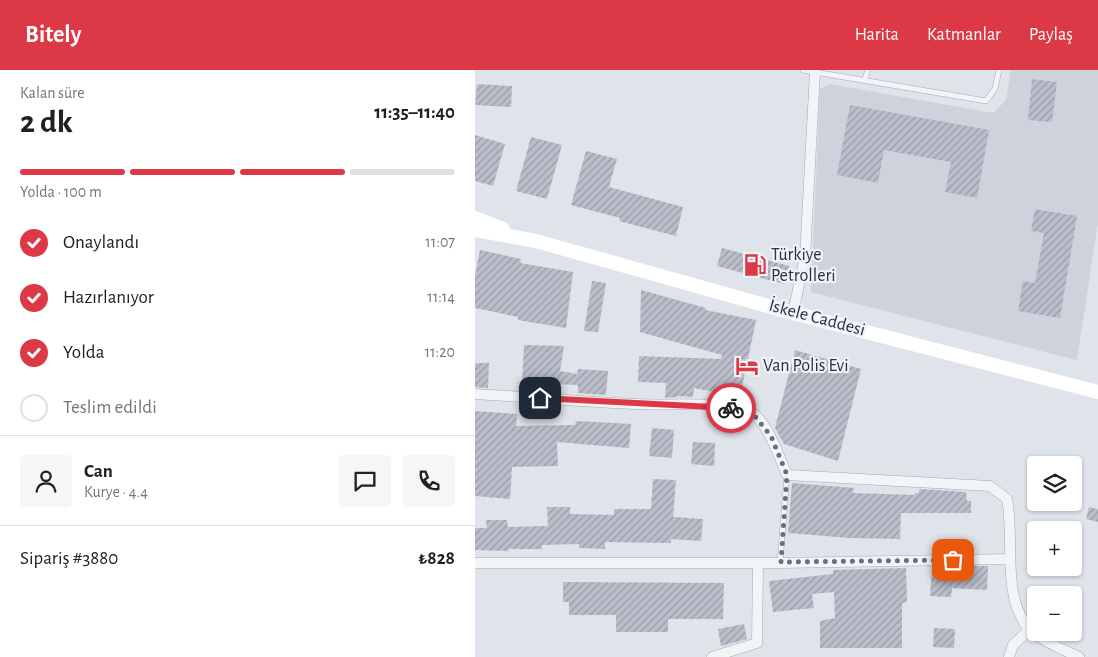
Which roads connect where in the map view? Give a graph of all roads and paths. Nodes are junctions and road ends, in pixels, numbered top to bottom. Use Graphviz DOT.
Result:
graph roads {
  1 [pos="803,70"];
  2 [pos="867,70"];
  3 [pos="999,70"];
  4 [pos="815,72"];
  5 [pos="865,80"];
  6 [pos="475,218"];
  7 [pos="475,230"];
  8 [pos="536,242"];
  9 [pos="793,313"];
  10 [pos="1098,392"];
  11 [pos="475,394"];
  12 [pos="787,475"];
  13 [pos="1011,559"];
  14 [pos="475,562"];
  15 [pos="758,562"];
  16 [pos="781,562"];
  17 [pos="1027,626"];
  18 [pos="1027,632"];
  19 [pos="1047,641"];
  20 [pos="712,657"];
  21 [pos="1009,657"];
  22 [pos="1079,657"];
  1 -- 4 [label="lane"];
  2 -- 5 [label="lane"];
  3 -- 5 [label="lane"];
  4 -- 5 [label="lane"];
  4 -- 9 [label="street"];
  6 -- 8 [label="main road, İskele Caddesi"];
  7 -- 8 [label="main road, İskele Caddesi"];
  8 -- 9 [label="main road, İskele Caddesi"];
  9 -- 10 [label="main road, İskele Caddesi"];
  11 -- 12 [label="street"];
  12 -- 13 [label="street"];
  12 -- 16 [label="lane"];
  13 -- 16 [label="street"];
  13 -- 17 [label="street"];
  14 -- 15 [label="street"];
  15 -- 16 [label="street"];
  15 -- 20 [label="street"];
  18 -- 21 [label="street"];
  19 -- 22 [label="street"];
}
